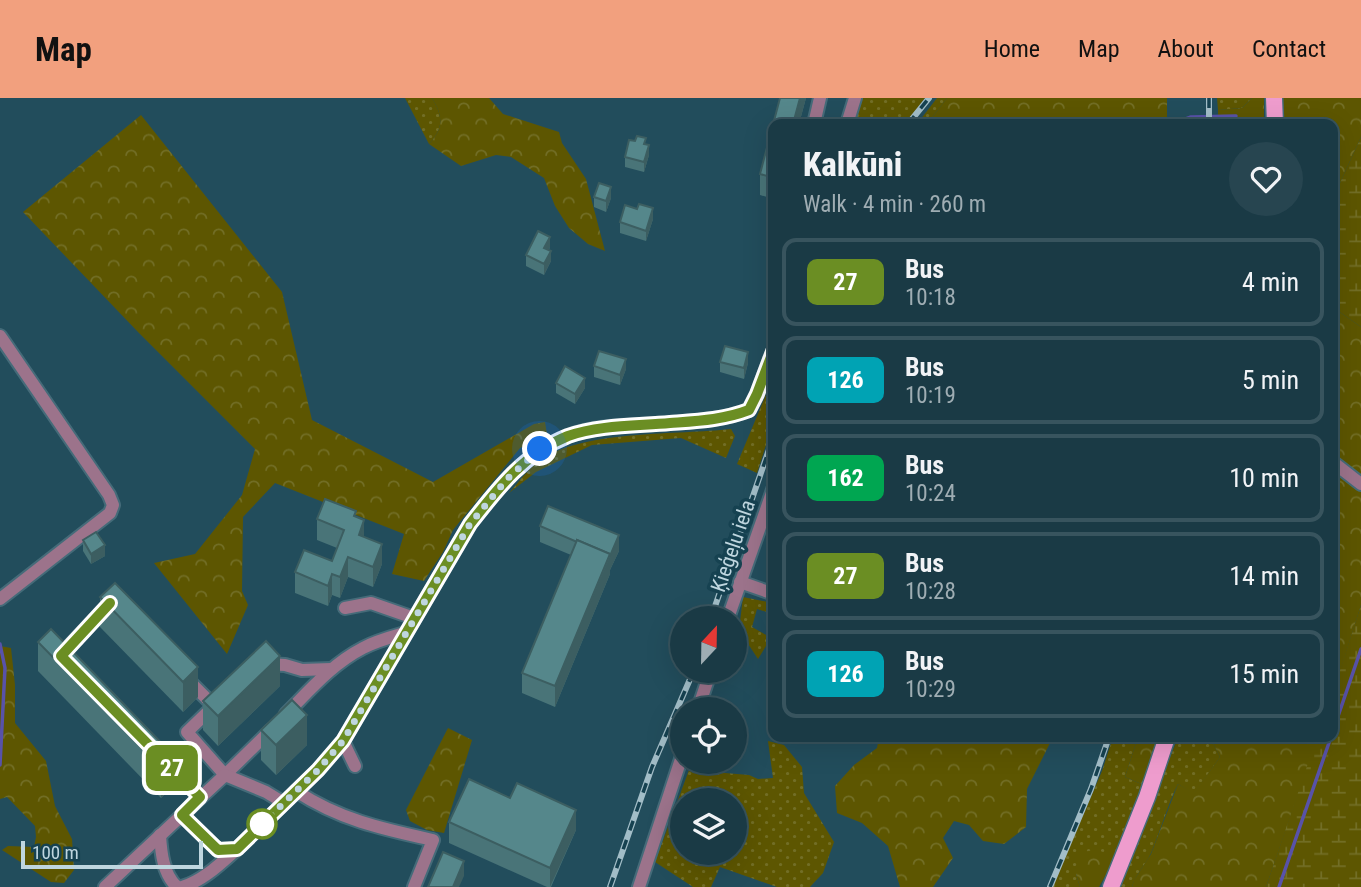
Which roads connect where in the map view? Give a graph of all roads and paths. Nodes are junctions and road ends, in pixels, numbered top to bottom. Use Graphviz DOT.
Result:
graph roads {
  1 [pos="820,98"];
  2 [pos="855,98"];
  3 [pos="1274,98"];
  4 [pos="815,119"];
  5 [pos="849,119"];
  6 [pos="1275,119"];
  7 [pos="0,336"];
  8 [pos="768,365"];
  9 [pos="1338,466"];
  10 [pos="1361,484"];
  11 [pos="768,503"];
  12 [pos="740,582"];
  13 [pos="768,592"];
  14 [pos="0,599"];
  15 [pos="732,606"];
  16 [pos="345,608"];
  17 [pos="120,612"];
  18 [pos="414,618"];
  19 [pos="405,633"];
  20 [pos="70,665"];
  21 [pos="255,666"];
  22 [pos="176,669"];
  23 [pos="331,669"];
  24 [pos="343,741"];
  25 [pos="1165,742"];
  26 [pos="154,750"];
  27 [pos="355,766"];
  28 [pos="676,774"];
  29 [pos="225,775"];
  30 [pos="296,791"];
  31 [pos="200,797"];
  32 [pos="284,803"];
  33 [pos="182,815"];
  34 [pos="160,835"];
  35 [pos="237,849"];
  36 [pos="105,887"];
  37 [pos="180,887"];
  38 [pos="414,887"];
  39 [pos="639,887"];
  40 [pos="1111,887"];
  1 -- 4 [label="street"];
  2 -- 5 [label="street"];
  3 -- 6 [label="main road"];
  7 -- 14 [label="street"];
  8 -- 18 [label="street"];
  9 -- 10 [label="street"];
  11 -- 12 [label="street, Ķieģeļu iela"];
  12 -- 13 [label="street"];
  12 -- 15 [label="street, Ķieģeļu iela"];
  16 -- 18 [label="street"];
  17 -- 20 [label="street"];
  18 -- 19 [label="street"];
  19 -- 23 [label="street"];
  19 -- 24 [label="street"];
  21 -- 23 [label="street"];
  22 -- 29 [label="street"];
  23 -- 29 [label="street"];
  24 -- 27 [label="street"];
  24 -- 30 [label="street"];
  25 -- 40 [label="main road"];
  26 -- 31 [label="street"];
  28 -- 39 [label="street"];
  29 -- 31 [label="street"];
  29 -- 32 [label="street"];
  30 -- 32 [label="street"];
  30 -- 38 [label="street"];
  31 -- 33 [label="street"];
  32 -- 35 [label="street"];
  33 -- 34 [label="street"];
  33 -- 35 [label="street"];
  34 -- 36 [label="street"];
  34 -- 37 [label="street"];
  35 -- 37 [label="street"];
}
